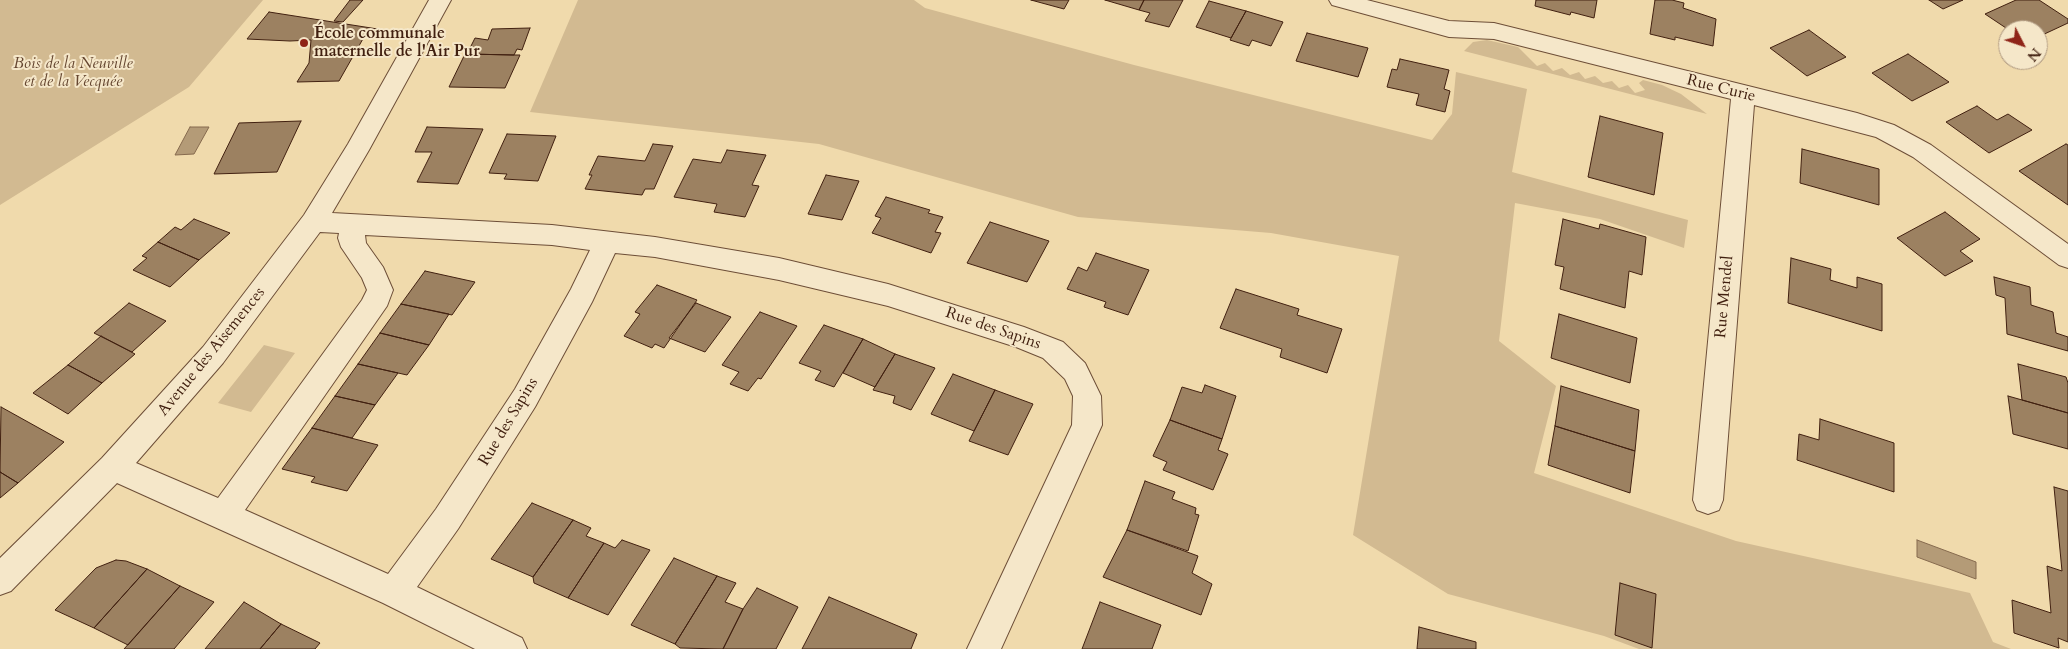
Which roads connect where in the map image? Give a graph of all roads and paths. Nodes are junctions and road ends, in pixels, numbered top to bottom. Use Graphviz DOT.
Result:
graph roads {
  1 [pos="440,0"];
  2 [pos="1340,0"];
  3 [pos="1743,94"];
  4 [pos="312,222"];
  5 [pos="355,225"];
  6 [pos="607,242"];
  7 [pos="2068,258"];
  8 [pos="113,467"];
  9 [pos="1708,500"];
  10 [pos="224,515"];
  11 [pos="0,580"];
  12 [pos="394,592"];
  13 [pos="510,649"];
  14 [pos="984,649"];
  1 -- 4 [label="street, Avenue des Aisemences"];
  2 -- 3 [label="street, Rue Curie"];
  3 -- 7 [label="street, Rue Curie"];
  3 -- 9 [label="street, Rue Mendel"];
  4 -- 5 [label="street, Rue des Sapins"];
  4 -- 8 [label="street, Avenue des Aisemences"];
  5 -- 6 [label="street, Rue des Sapins"];
  5 -- 10 [label="street"];
  6 -- 12 [label="street, Rue des Sapins"];
  6 -- 14 [label="street, Rue des Sapins"];
  8 -- 10 [label="street"];
  8 -- 11 [label="street, Avenue des Aisemences"];
  10 -- 12 [label="street"];
  12 -- 13 [label="street"];
}
